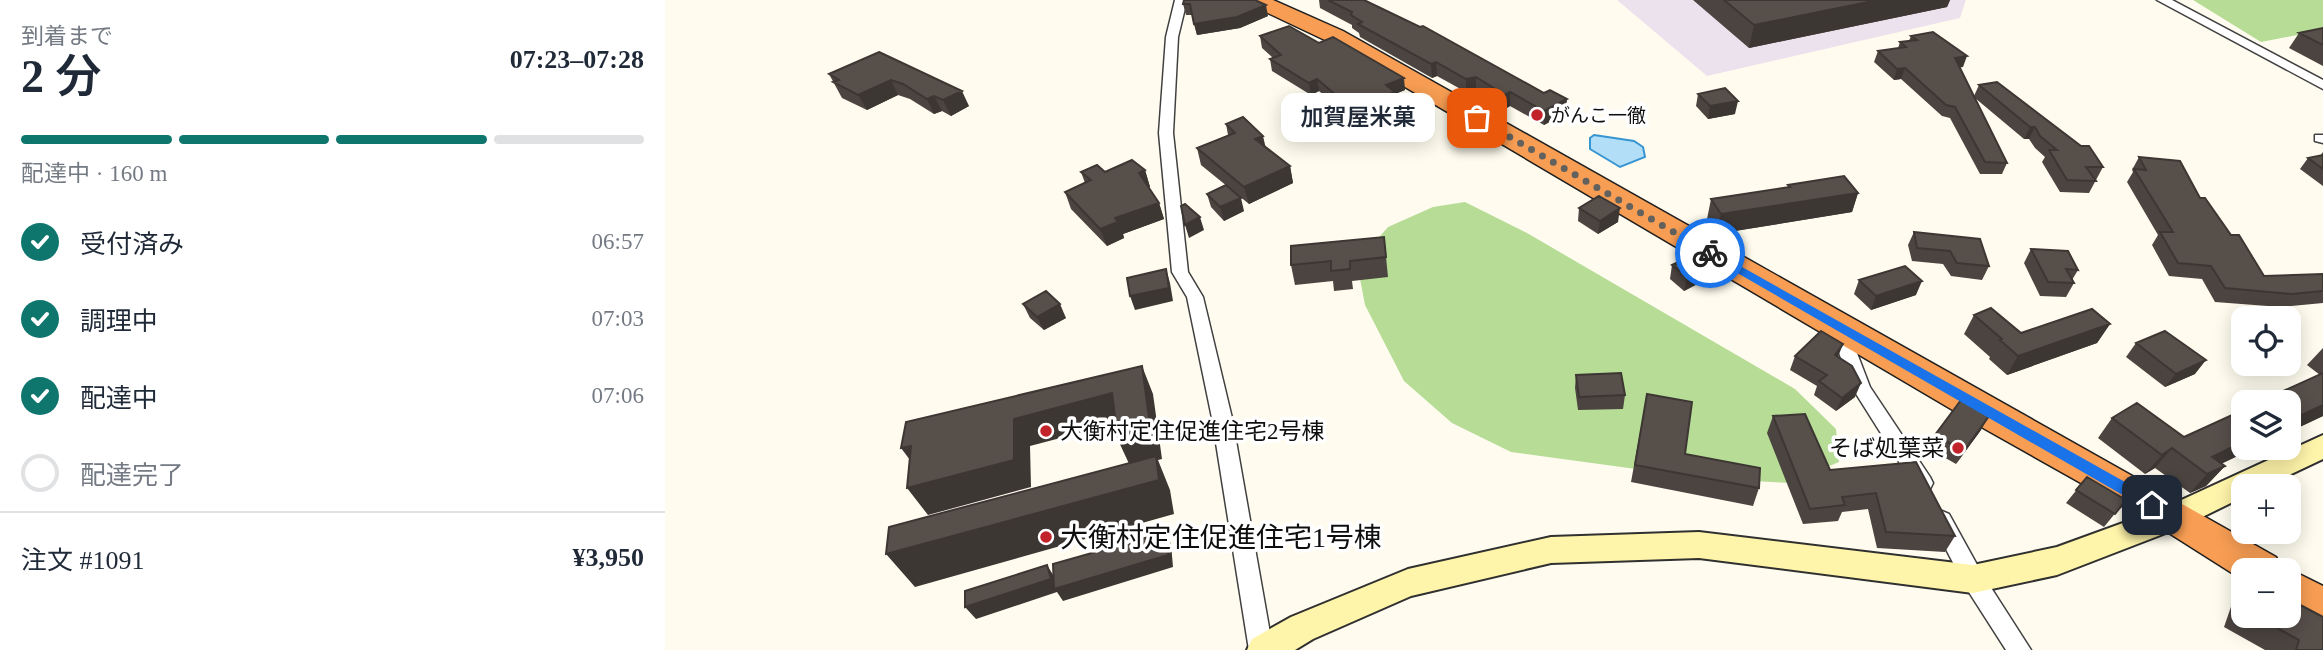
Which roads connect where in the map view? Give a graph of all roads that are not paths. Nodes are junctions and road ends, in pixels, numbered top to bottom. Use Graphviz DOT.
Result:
graph roads {
  1 [pos="1181,0"];
  2 [pos="1258,0"];
  3 [pos="2163,0"];
  4 [pos="2323,85"];
  5 [pos="1838,327"];
  6 [pos="2323,446"];
  7 [pos="2174,517"];
  8 [pos="2242,558"];
  9 [pos="1973,579"];
  10 [pos="2301,594"];
  11 [pos="2323,608"];
  12 [pos="1263,650"];
  13 [pos="2019,650"];
  1 -- 12 [label="street"];
  2 -- 5 [label="highway"];
  3 -- 4 [label="street"];
  5 -- 7 [label="highway"];
  5 -- 9 [label="street"];
  6 -- 7 [label="street"];
  7 -- 8 [label="highway"];
  7 -- 9 [label="street"];
  9 -- 12 [label="street"];
  9 -- 13 [label="street"];
  10 -- 11 [label="highway"];
}
